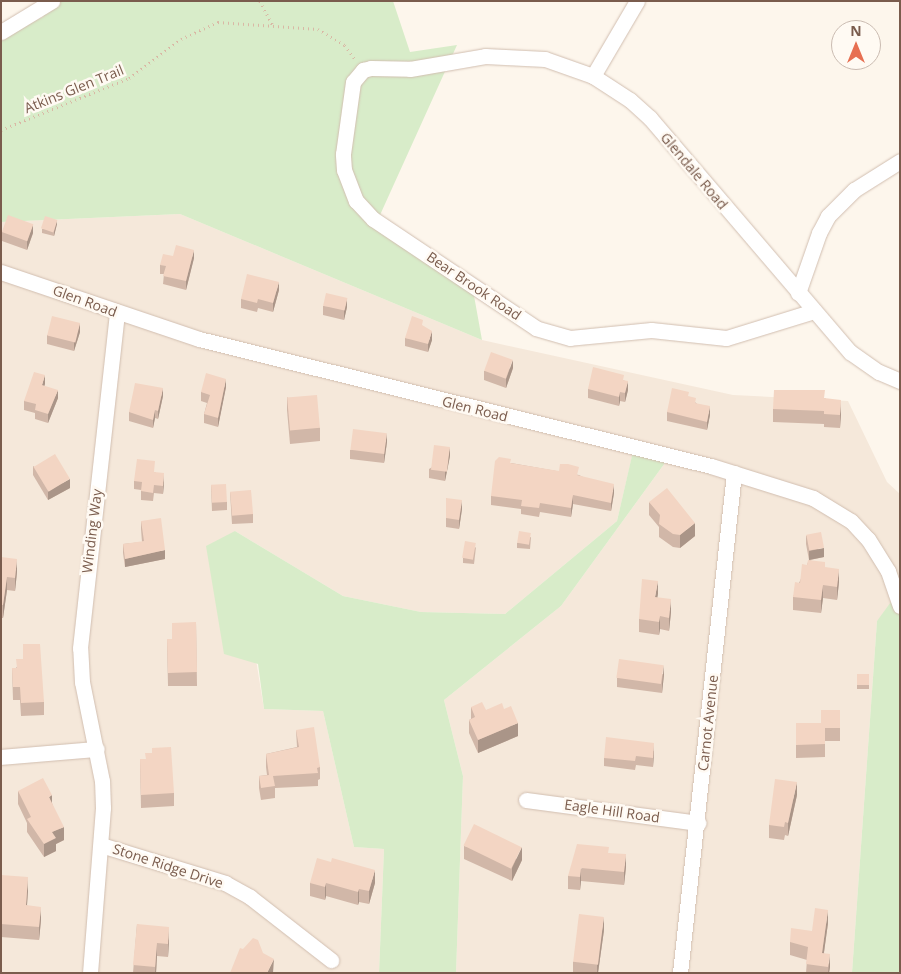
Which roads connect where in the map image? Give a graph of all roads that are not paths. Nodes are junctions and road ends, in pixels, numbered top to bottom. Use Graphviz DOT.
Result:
graph roads {
  1 [pos="52,1"];
  2 [pos="637,1"];
  3 [pos="1,32"];
  4 [pos="440,64"];
  5 [pos="593,76"];
  6 [pos="900,161"];
  7 [pos="1,272"];
  8 [pos="798,293"];
  9 [pos="814,311"];
  10 [pos="117,313"];
  11 [pos="900,381"];
  12 [pos="734,473"];
  13 [pos="900,606"];
  14 [pos="97,749"];
  15 [pos="1,757"];
  16 [pos="526,800"];
  17 [pos="698,823"];
  18 [pos="101,845"];
  19 [pos="331,960"];
  20 [pos="90,973"];
  21 [pos="680,973"];
  1 -- 3 [label="street"];
  2 -- 5 [label="street"];
  4 -- 5 [label="street, Glendale Road"];
  4 -- 9 [label="street, Bear Brook Road"];
  5 -- 8 [label="street, Glendale Road"];
  6 -- 8 [label="street"];
  7 -- 10 [label="street, Glen Road"];
  8 -- 9 [label="street, Glendale Road"];
  9 -- 11 [label="street, Glendale Road"];
  10 -- 12 [label="street, Glen Road"];
  10 -- 14 [label="street, Winding Way"];
  12 -- 13 [label="street, Glen Road"];
  12 -- 17 [label="street, Carnot Avenue"];
  14 -- 15 [label="street"];
  14 -- 18 [label="street, Winding Way"];
  16 -- 17 [label="street, Eagle Hill Road"];
  17 -- 21 [label="street, Carnot Avenue"];
  18 -- 19 [label="street, Stone Ridge Drive"];
  18 -- 20 [label="street, Winding Way"];
}
